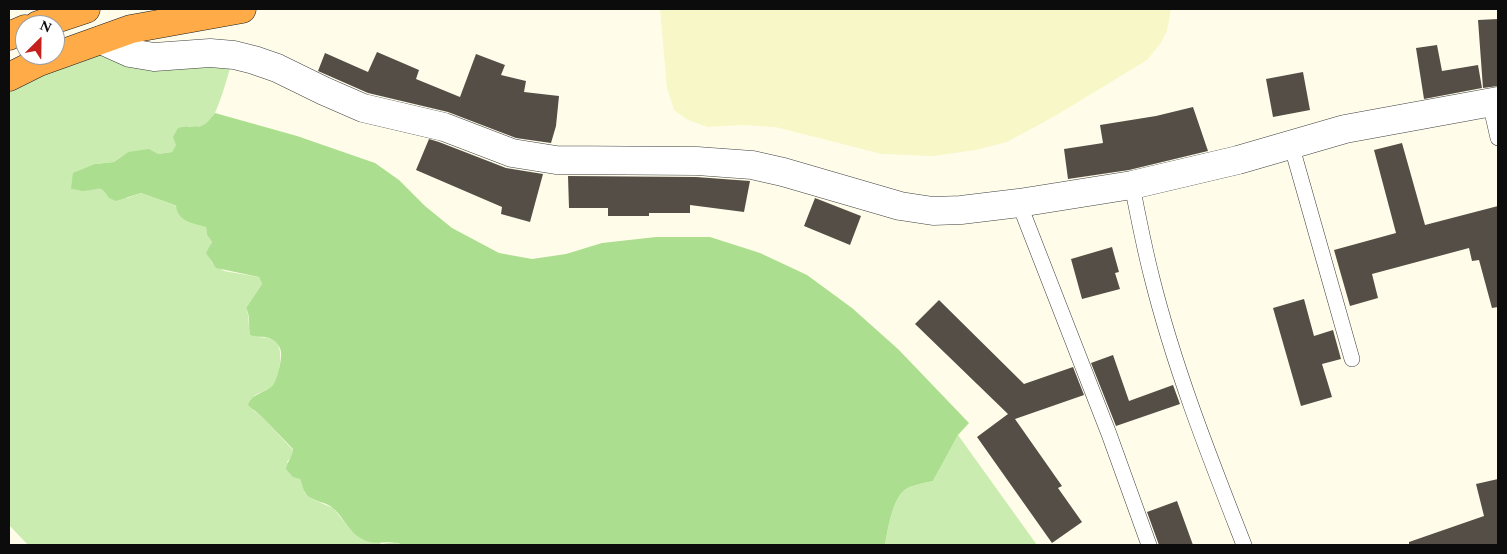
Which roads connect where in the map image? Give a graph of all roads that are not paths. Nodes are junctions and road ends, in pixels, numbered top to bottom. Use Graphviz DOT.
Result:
graph roads {
  1 [pos="86,9"];
  2 [pos="242,9"];
  3 [pos="65,16"];
  4 [pos="101,40"];
  5 [pos="9,77"];
  6 [pos="1494,102"];
  7 [pos="1498,138"];
  8 [pos="1291,144"];
  9 [pos="1132,185"];
  10 [pos="1019,203"];
  11 [pos="1352,360"];
  12 [pos="1149,545"];
  13 [pos="1244,545"];
  1 -- 3 [label="highway"];
  2 -- 4 [label="highway"];
  4 -- 5 [label="highway"];
  4 -- 10 [label="street"];
  6 -- 7 [label="lane"];
  6 -- 8 [label="street"];
  8 -- 9 [label="street"];
  8 -- 11 [label="lane"];
  9 -- 10 [label="street"];
  9 -- 13 [label="lane"];
  10 -- 12 [label="lane"];
}
